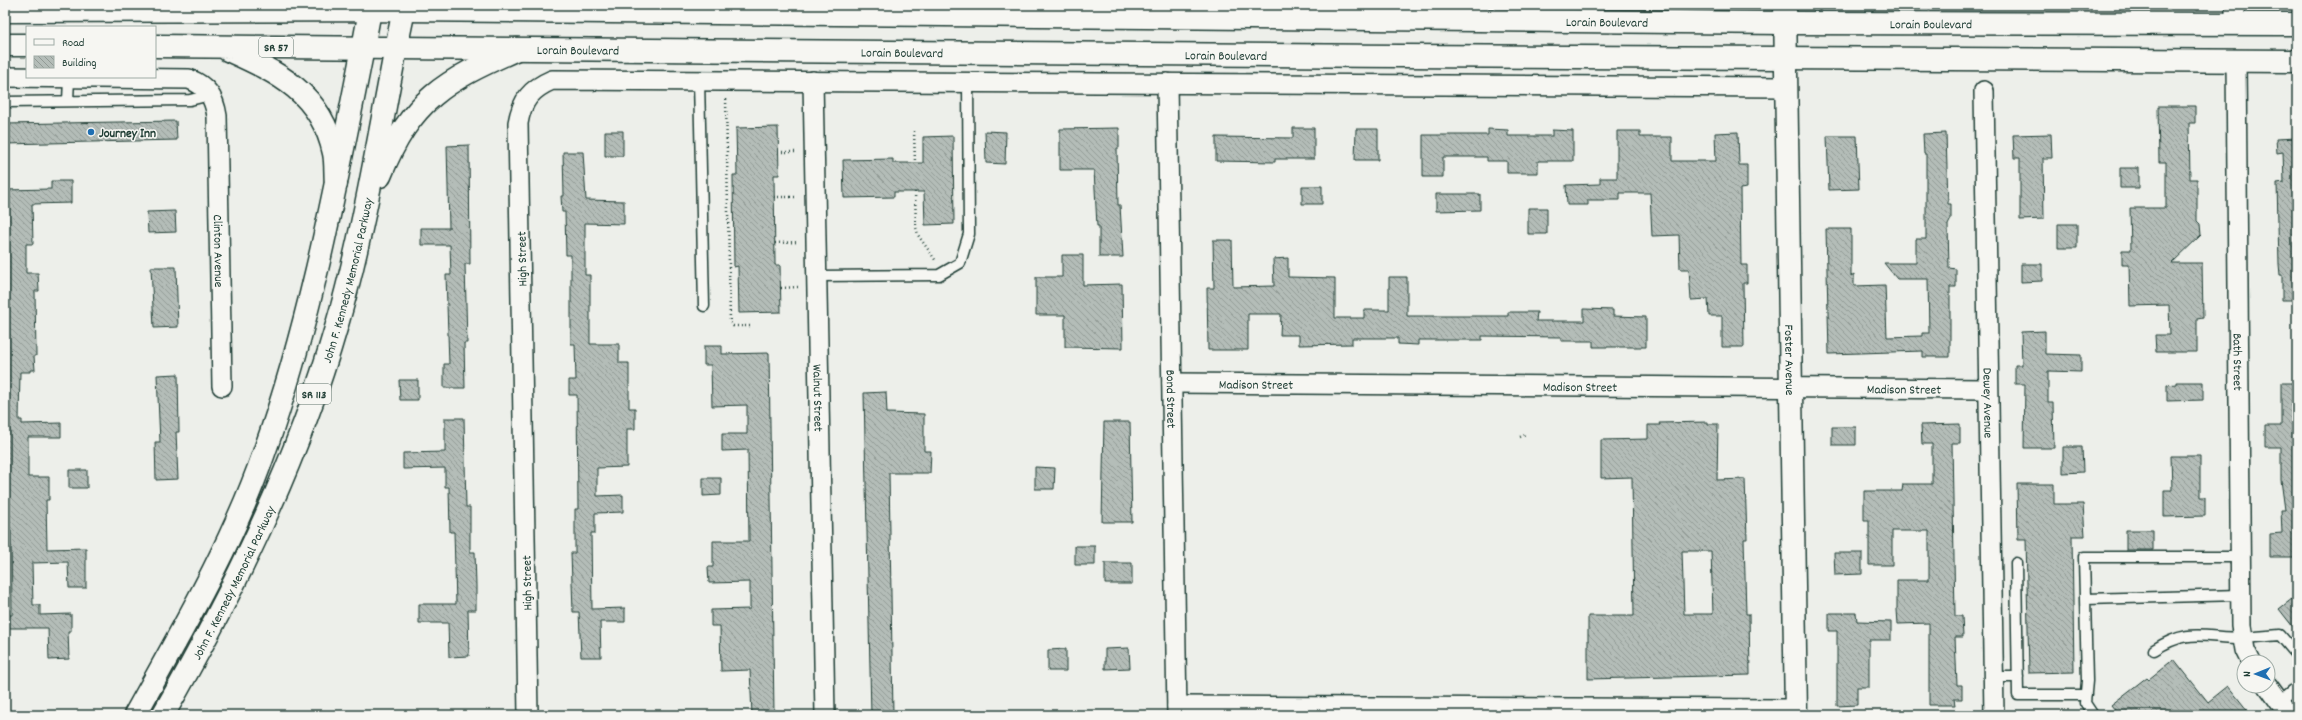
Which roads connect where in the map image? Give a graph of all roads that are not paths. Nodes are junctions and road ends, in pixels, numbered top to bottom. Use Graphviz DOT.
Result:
graph roads {
  1 [pos="282,5"];
  2 [pos="371,8"];
  3 [pos="404,8"];
  4 [pos="5,11"];
  5 [pos="246,12"];
  6 [pos="1785,14"];
  7 [pos="2235,15"];
  8 [pos="2297,24"];
  9 [pos="5,45"];
  10 [pos="26,45"];
  11 [pos="156,46"];
  12 [pos="220,47"];
  13 [pos="363,48"];
  14 [pos="396,48"];
  15 [pos="517,49"];
  16 [pos="1786,59"];
  17 [pos="2236,61"];
  18 [pos="2297,61"];
  19 [pos="5,77"];
  20 [pos="26,77"];
  21 [pos="69,78"];
  22 [pos="699,80"];
  23 [pos="813,81"];
  24 [pos="968,82"];
  25 [pos="1167,83"];
  26 [pos="1786,87"];
  27 [pos="1984,91"];
  28 [pos="209,92"];
  29 [pos="68,101"];
  30 [pos="5,102"];
  31 [pos="336,184"];
  32 [pos="362,222"];
  33 [pos="810,281"];
  34 [pos="704,306"];
  35 [pos="1172,383"];
  36 [pos="222,386"];
  37 [pos="1792,388"];
  38 [pos="1988,389"];
  39 [pos="2240,557"];
  40 [pos="2016,563"];
  41 [pos="2241,595"];
  42 [pos="2085,599"];
  43 [pos="2242,638"];
  44 [pos="2154,650"];
  45 [pos="2248,654"];
  46 [pos="2297,655"];
  47 [pos="2018,677"];
  48 [pos="1994,678"];
  49 [pos="2297,687"];
  50 [pos="2086,694"];
  51 [pos="2274,694"];
  52 [pos="2284,708"];
  53 [pos="1177,710"];
  54 [pos="1796,712"];
  55 [pos="135,715"];
  56 [pos="163,715"];
  57 [pos="528,715"];
  58 [pos="825,715"];
  59 [pos="1994,715"];
  60 [pos="2093,715"];
  1 -- 5 [label="main road"];
  2 -- 3 [label="main road, Lorain Boulevard"];
  2 -- 5 [label="main road, Lorain Boulevard"];
  2 -- 13 [label="main road, John F. Kennedy Memorial Parkway / SR 113"];
  3 -- 6 [label="main road, Lorain Boulevard"];
  3 -- 14 [label="main road, John F. Kennedy Memorial Parkway"];
  4 -- 5 [label="main road, Lorain Boulevard"];
  6 -- 7 [label="main road, Lorain Boulevard"];
  6 -- 16 [label="main road, Foster Avenue"];
  7 -- 8 [label="main road, Lorain Boulevard"];
  9 -- 10 [label="main road"];
  11 -- 12 [label="main road, Lorain Boulevard / SR 57"];
  12 -- 13 [label="main road, Lorain Boulevard / SR 57"];
  12 -- 31 [label="main road"];
  13 -- 14 [label="main road, Lorain Boulevard / SR 57"];
  13 -- 31 [label="main road, John F. Kennedy Memorial Parkway / SR 113"];
  14 -- 15 [label="main road, Lorain Boulevard"];
  14 -- 32 [label="main road, John F. Kennedy Memorial Parkway / SR 113"];
  15 -- 16 [label="main road, Lorain Boulevard"];
  15 -- 32 [label="main road"];
  16 -- 17 [label="main road, Lorain Boulevard"];
  16 -- 26 [label="main road, Foster Avenue"];
  17 -- 18 [label="main road, Lorain Boulevard"];
  17 -- 39 [label="street, Bath Street"];
  19 -- 20 [label="street"];
  21 -- 28 [label="street"];
  21 -- 29 [label="lane"];
  22 -- 23 [label="street, High Street"];
  22 -- 34 [label="lane"];
  22 -- 57 [label="street, High Street"];
  23 -- 24 [label="street"];
  23 -- 33 [label="street, Walnut Street"];
  24 -- 25 [label="street"];
  24 -- 33 [label="lane"];
  25 -- 26 [label="street"];
  25 -- 35 [label="street, Bond Street"];
  26 -- 37 [label="main road, Foster Avenue"];
  27 -- 38 [label="street, Dewey Avenue"];
  28 -- 29 [label="lane"];
  28 -- 36 [label="street, Clinton Avenue"];
  29 -- 30 [label="lane"];
  31 -- 55 [label="main road, John F. Kennedy Memorial Parkway / SR 113"];
  32 -- 56 [label="main road, John F. Kennedy Memorial Parkway / SR 113"];
  33 -- 58 [label="street, Walnut Street"];
  35 -- 37 [label="street, Madison Street"];
  35 -- 53 [label="street, Bond Street"];
  37 -- 38 [label="street, Madison Street"];
  37 -- 54 [label="main road, Foster Avenue"];
  38 -- 48 [label="street, Dewey Avenue"];
  39 -- 41 [label="street, Bath Street"];
  39 -- 42 [label="lane"];
  40 -- 47 [label="lane"];
  41 -- 42 [label="lane"];
  41 -- 43 [label="street, Bath Street"];
  42 -- 50 [label="lane"];
  43 -- 44 [label="lane"];
  43 -- 45 [label="street, Bath Street"];
  43 -- 46 [label="lane"];
  47 -- 48 [label="lane"];
  47 -- 50 [label="lane"];
  48 -- 59 [label="street, Dewey Avenue"];
  49 -- 52 [label="lane"];
  50 -- 60 [label="lane"];
  51 -- 52 [label="street"];
  53 -- 54 [label="street"];
}
